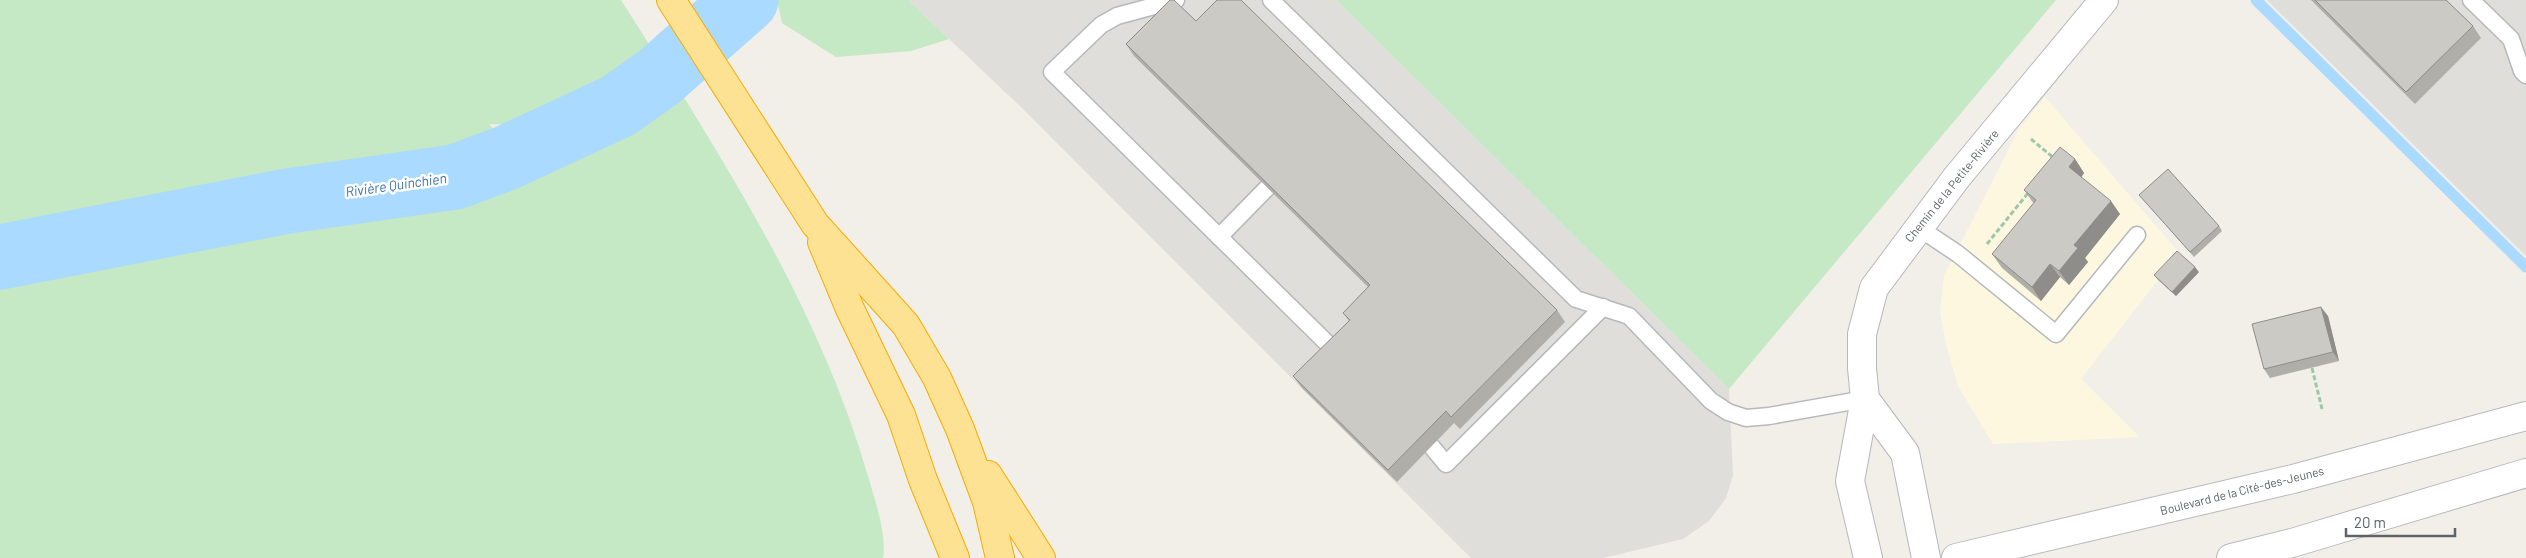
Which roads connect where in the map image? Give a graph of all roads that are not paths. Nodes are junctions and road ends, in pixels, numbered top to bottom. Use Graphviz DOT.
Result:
graph roads {
  1 [pos="671,0"];
  2 [pos="1176,0"];
  3 [pos="1272,0"];
  4 [pos="2104,0"];
  5 [pos="2471,0"];
  6 [pos="2526,75"];
  7 [pos="1268,187"];
  8 [pos="815,224"];
  9 [pos="1919,228"];
  10 [pos="2137,235"];
  11 [pos="1219,237"];
  12 [pos="2020,283"];
  13 [pos="2008,295"];
  14 [pos="1603,307"];
  15 [pos="1337,353"];
  16 [pos="1865,399"];
  17 [pos="2526,416"];
  18 [pos="960,429"];
  19 [pos="1432,446"];
  20 [pos="2526,473"];
  21 [pos="955,558"];
  22 [pos="1000,558"];
  23 [pos="1041,558"];
  24 [pos="1868,558"];
  25 [pos="1926,558"];
  26 [pos="1956,558"];
  27 [pos="2231,558"];
  1 -- 8 [label="highway"];
  2 -- 11 [label="lane"];
  3 -- 14 [label="lane"];
  4 -- 9 [label="main road, Chemin de la Petite-Rivière"];
  5 -- 6 [label="lane"];
  7 -- 11 [label="lane"];
  8 -- 18 [label="highway"];
  8 -- 21 [label="highway"];
  9 -- 13 [label="lane"];
  9 -- 16 [label="main road, Chemin de la Petite-Rivière"];
  10 -- 13 [label="lane"];
  11 -- 15 [label="lane"];
  12 -- 13 [label="lane"];
  14 -- 16 [label="lane"];
  14 -- 19 [label="lane"];
  16 -- 24 [label="main road, Chemin de la Petite-Rivière"];
  16 -- 25 [label="main road"];
  17 -- 26 [label="main road, Boulevard de la Cité-des-Jeunes"];
  18 -- 22 [label="highway"];
  18 -- 23 [label="highway"];
  20 -- 27 [label="main road"];
}
